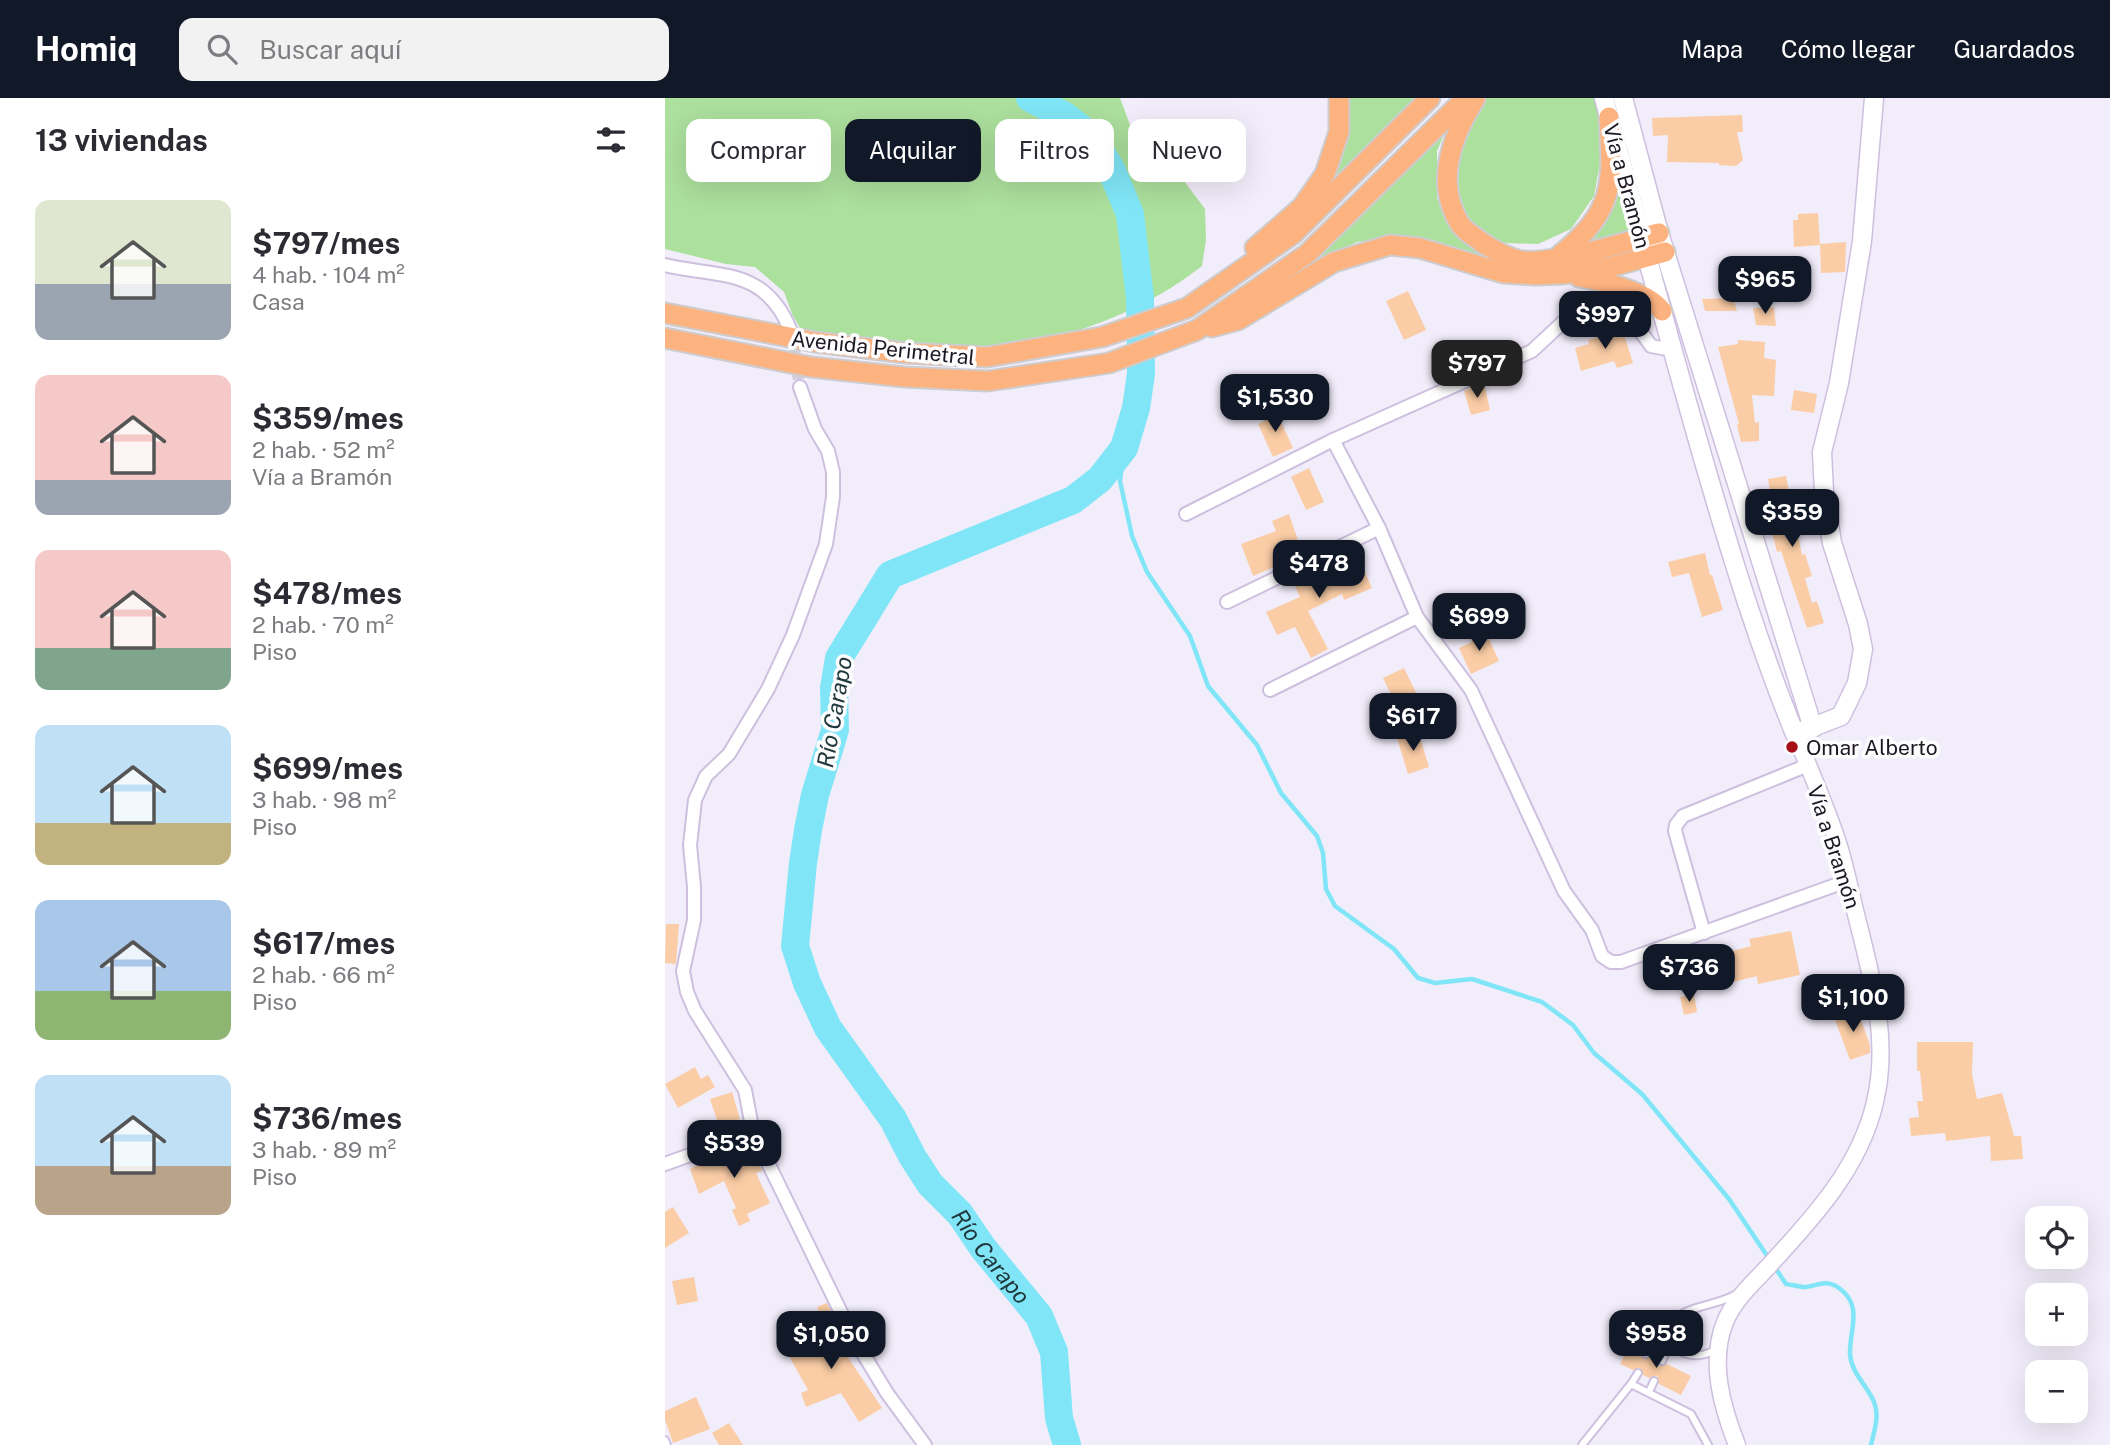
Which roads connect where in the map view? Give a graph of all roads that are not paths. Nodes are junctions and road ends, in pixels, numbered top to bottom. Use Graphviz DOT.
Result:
graph roads {
  1 [pos="1339,98"];
  2 [pos="1430,98"];
  3 [pos="1466,98"];
  4 [pos="1476,98"];
  5 [pos="1604,98"];
  6 [pos="1623,98"];
  7 [pos="1874,98"];
  8 [pos="1609,117"];
  9 [pos="1650,235"];
  10 [pos="1656,255"];
  11 [pos="665,265"];
  12 [pos="1560,266"];
  13 [pos="1187,308"];
  14 [pos="1662,311"];
  15 [pos="665,313"];
  16 [pos="790,328"];
  17 [pos="1197,330"];
  18 [pos="665,338"];
  19 [pos="1672,350"];
  20 [pos="800,387"];
  21 [pos="1333,440"];
  22 [pos="1186,514"];
  23 [pos="1379,528"];
  24 [pos="1227,602"];
  25 [pos="1417,617"];
  26 [pos="1270,690"];
  27 [pos="1813,728"];
  28 [pos="1795,734"];
  29 [pos="1808,765"];
  30 [pos="1847,881"];
  31 [pos="1704,933"];
  32 [pos="753,1132"];
  33 [pos="665,1164"];
  34 [pos="1746,1288"];
  35 [pos="1672,1320"];
  36 [pos="1669,1344"];
  37 [pos="1719,1348"];
  38 [pos="1646,1354"];
  39 [pos="1662,1361"];
  40 [pos="1638,1373"];
  41 [pos="1654,1381"];
  42 [pos="1631,1384"];
  43 [pos="1649,1392"];
  44 [pos="665,1440"];
  45 [pos="667,1445"];
  46 [pos="925,1445"];
  47 [pos="1582,1445"];
  48 [pos="1708,1445"];
  49 [pos="1737,1445"];
  1 -- 13 [label="main road"];
  2 -- 13 [label="main road, Avenida Perimetral"];
  3 -- 17 [label="main road, Avenida Perimetral"];
  4 -- 12 [label="main road"];
  5 -- 8 [label="main road, Vía a Bramón"];
  6 -- 9 [label="main road, Vía a Bramón"];
  7 -- 27 [label="main road"];
  8 -- 9 [label="main road, Vía a Bramón"];
  8 -- 12 [label="main road"];
  9 -- 10 [label="main road, Vía a Bramón"];
  9 -- 12 [label="main road"];
  10 -- 12 [label="main road"];
  10 -- 14 [label="main road, Vía a Bramón"];
  10 -- 27 [label="main road, Vía a Bramón"];
  11 -- 16 [label="street"];
  12 -- 14 [label="main road"];
  12 -- 17 [label="main road"];
  13 -- 15 [label="main road, Avenida Perimetral"];
  14 -- 19 [label="main road, Vía a Bramón"];
  17 -- 18 [label="main road, Avenida Perimetral"];
  19 -- 21 [label="street"];
  19 -- 28 [label="main road, Vía a Bramón"];
  20 -- 32 [label="street"];
  21 -- 22 [label="street"];
  21 -- 23 [label="street"];
  23 -- 24 [label="street"];
  23 -- 25 [label="street"];
  25 -- 26 [label="street"];
  25 -- 31 [label="street"];
  27 -- 28 [label="main road"];
  28 -- 29 [label="street, Vía a Bramón"];
  29 -- 30 [label="street, Vía a Bramón"];
  29 -- 31 [label="street"];
  30 -- 31 [label="street"];
  30 -- 34 [label="street, Vía a Bramón"];
  32 -- 33 [label="street"];
  32 -- 46 [label="street"];
  34 -- 35 [label="lane"];
  34 -- 37 [label="street, Vía a Bramón"];
  35 -- 36 [label="lane"];
  35 -- 38 [label="lane"];
  36 -- 37 [label="lane"];
  36 -- 39 [label="lane"];
  37 -- 49 [label="street, Vía a Bramón"];
  40 -- 42 [label="lane"];
  41 -- 43 [label="lane"];
  42 -- 43 [label="lane"];
  42 -- 47 [label="lane"];
  43 -- 48 [label="lane"];
  44 -- 45 [label="lane"];
}
